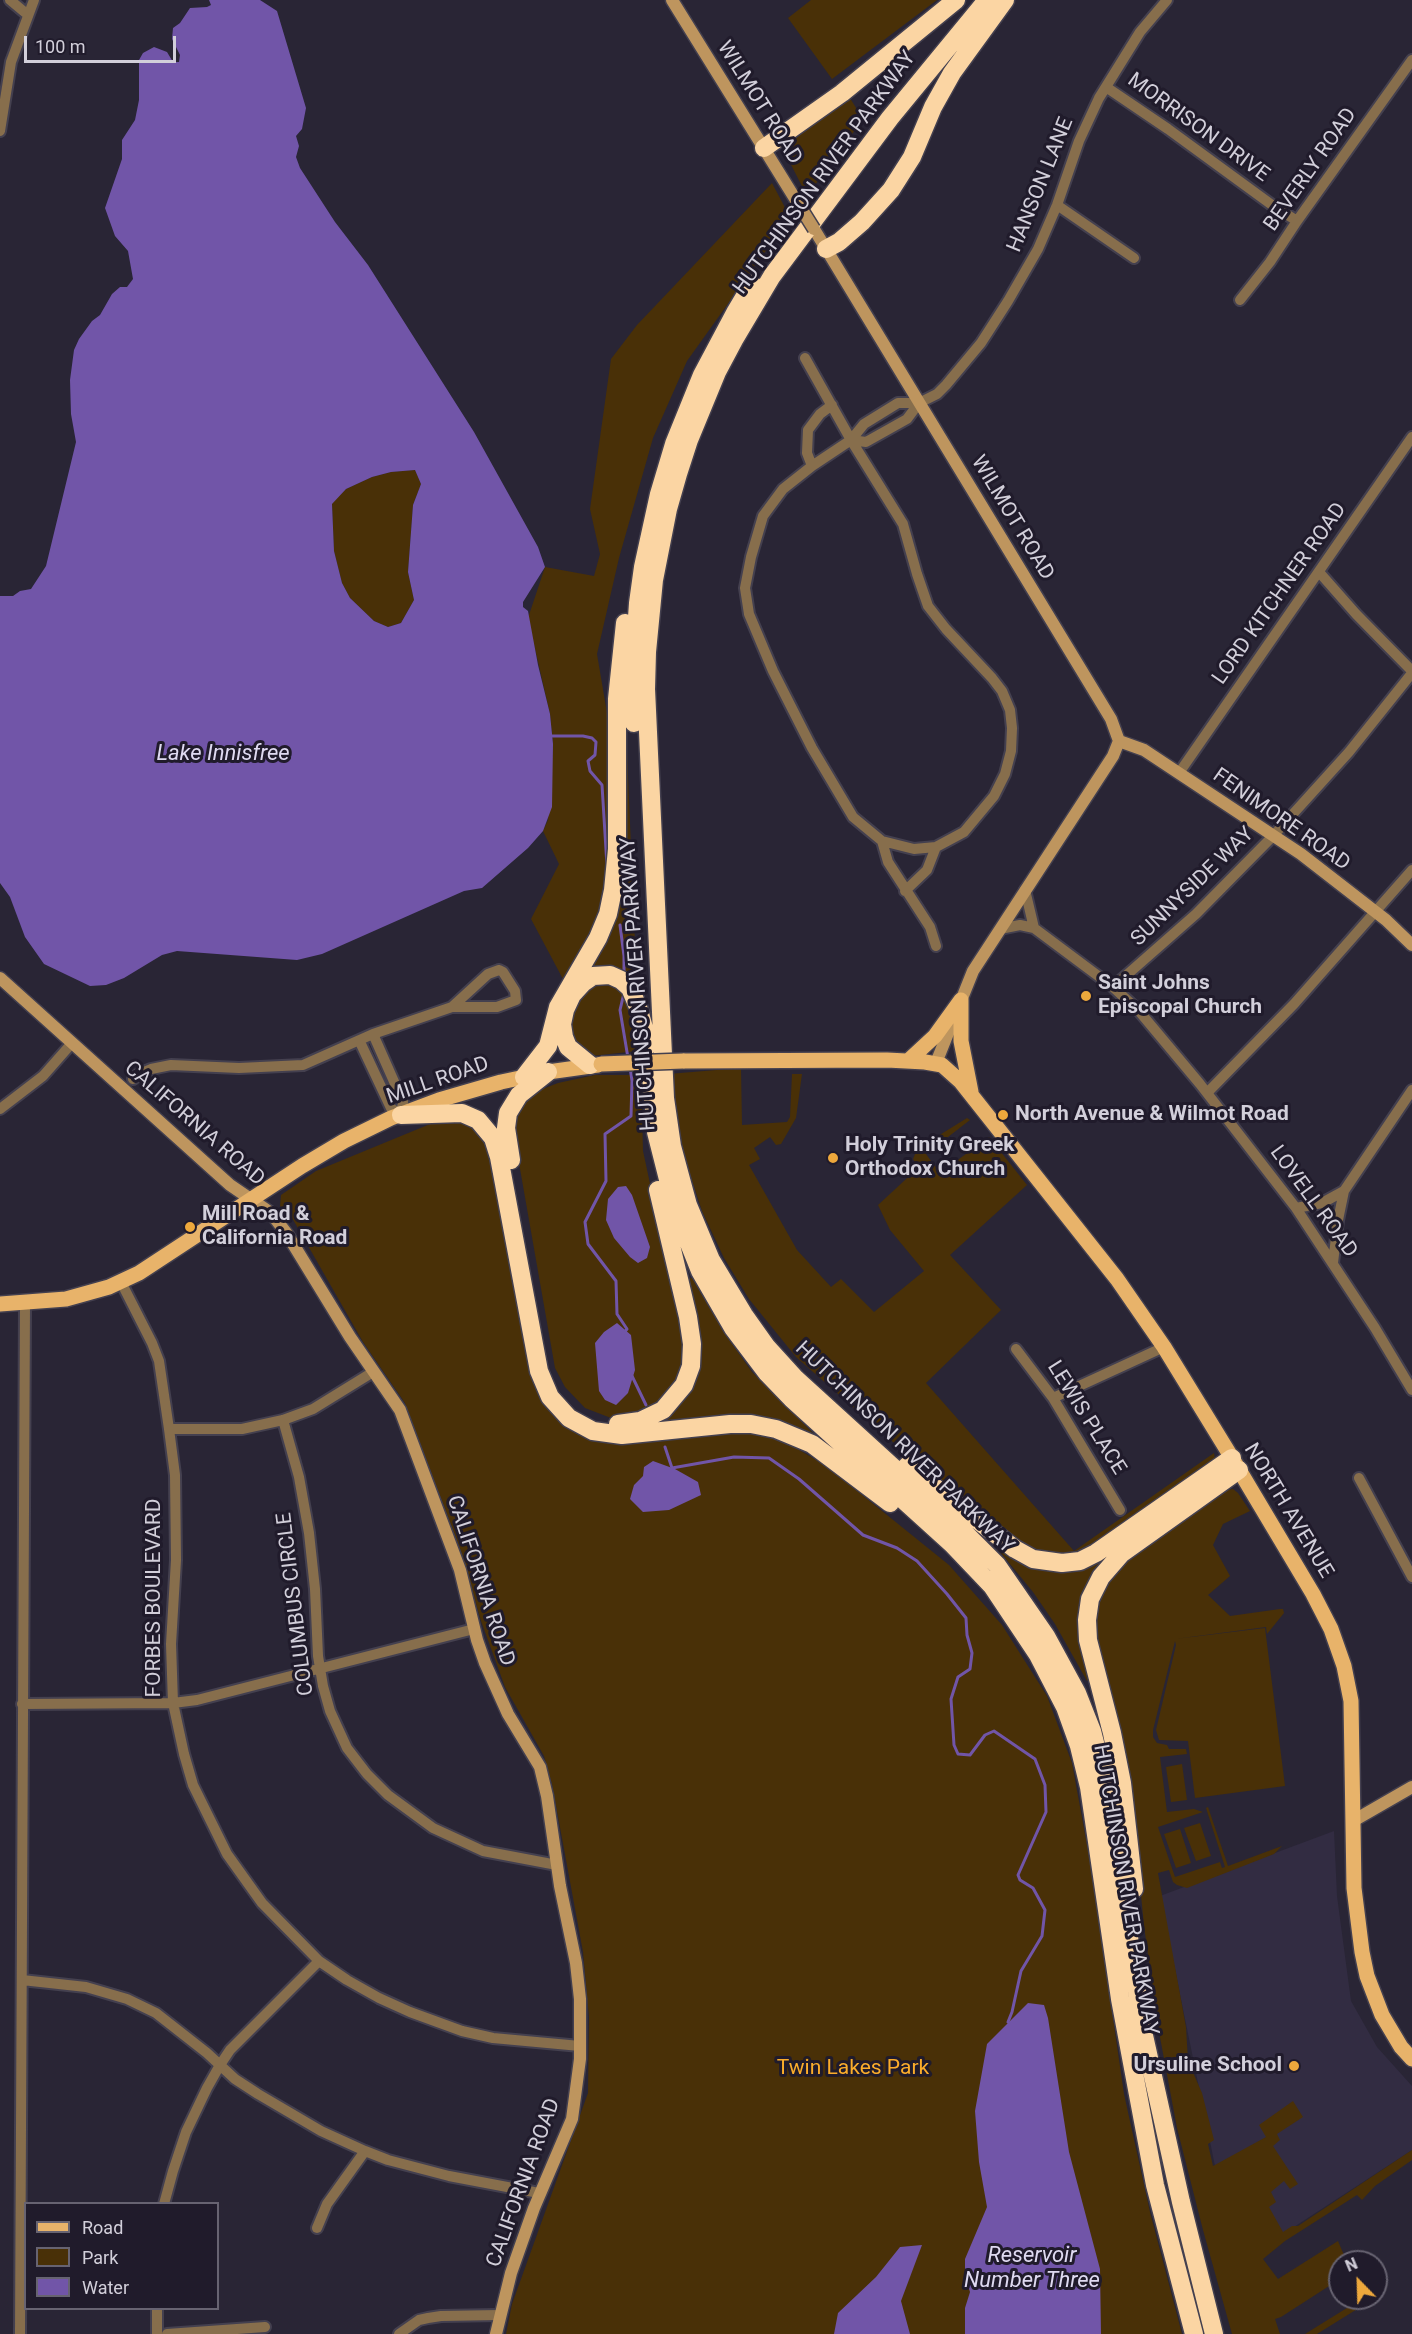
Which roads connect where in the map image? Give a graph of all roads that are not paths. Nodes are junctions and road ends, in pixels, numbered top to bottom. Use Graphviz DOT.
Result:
graph roads {
  1 [pos="10,0"];
  2 [pos="34,0"];
  3 [pos="672,0"];
  4 [pos="956,0"];
  5 [pos="971,0"];
  6 [pos="987,0"];
  7 [pos="1005,0"];
  8 [pos="1167,0"];
  9 [pos="28,15"];
  10 [pos="1412,60"];
  11 [pos="1106,87"];
  12 [pos="0,131"];
  13 [pos="764,148"];
  14 [pos="1057,205"];
  15 [pos="1297,221"];
  16 [pos="826,249"];
  17 [pos="1134,258"];
  18 [pos="1240,300"];
  19 [pos="805,358"];
  20 [pos="919,403"];
  21 [pos="832,405"];
  22 [pos="1412,437"];
  23 [pos="851,440"];
  24 [pos="812,466"];
  25 [pos="659,494"];
  26 [pos="1319,572"];
  27 [pos="1412,672"];
  28 [pos="1119,741"];
  29 [pos="1179,773"];
  30 [pos="1273,836"];
  31 [pos="882,841"];
  32 [pos="936,847"];
  33 [pos="1412,870"];
  34 [pos="1026,890"];
  35 [pos="906,891"];
  36 [pos="1376,912"];
  37 [pos="1034,928"];
  38 [pos="1000,929"];
  39 [pos="1412,945"];
  40 [pos="936,946"];
  41 [pos="0,978"];
  42 [pos="1113,987"];
  43 [pos="961,1000"];
  44 [pos="452,1007"];
  45 [pos="373,1035"];
  46 [pos="360,1041"];
  47 [pos="72,1043"];
  48 [pos="649,1045"];
  49 [pos="908,1061"];
  50 [pos="936,1063"];
  51 [pos="595,1065"];
  52 [pos="389,1070"];
  53 [pos="548,1072"];
  54 [pos="376,1076"];
  55 [pos="524,1077"];
  56 [pos="133,1078"];
  57 [pos="1412,1090"];
  58 [pos="1207,1093"];
  59 [pos="972,1096"];
  60 [pos="652,1104"];
  61 [pos="0,1109"];
  62 [pos="401,1115"];
  63 [pos="1344,1191"];
  64 [pos="252,1200"];
  65 [pos="1296,1208"];
  66 [pos="1333,1263"];
  67 [pos="121,1282"];
  68 [pos="0,1304"];
  69 [pos="25,1304"];
  70 [pos="1164,1347"];
  71 [pos="1016,1349"];
  72 [pos="373,1372"];
  73 [pos="1412,1390"];
  74 [pos="1053,1398"];
  75 [pos="283,1420"];
  76 [pos="844,1425"];
  77 [pos="170,1428"];
  78 [pos="1236,1464"];
  79 [pos="1359,1478"];
  80 [pos="1120,1510"];
  81 [pos="1412,1577"];
  82 [pos="992,1586"];
  83 [pos="474,1629"];
  84 [pos="320,1668"];
  85 [pos="173,1703"];
  86 [pos="22,1704"];
  87 [pos="1412,1787"];
  88 [pos="1353,1821"];
  89 [pos="557,1864"];
  90 [pos="320,1961"];
  91 [pos="22,1980"];
  92 [pos="1140,2017"];
  93 [pos="580,2046"];
  94 [pos="1412,2058"];
  95 [pos="220,2065"];
  96 [pos="365,2151"];
  97 [pos="539,2193"];
  98 [pos="164,2202"];
  99 [pos="317,2228"];
  100 [pos="158,2310"];
  101 [pos="499,2315"];
  102 [pos="264,2327"];
  103 [pos="20,2334"];
  104 [pos="157,2334"];
  105 [pos="167,2334"];
  106 [pos="399,2334"];
  107 [pos="496,2334"];
  108 [pos="1194,2334"];
  109 [pos="1214,2334"];
  1 -- 9 [label="street"];
  2 -- 9 [label="street"];
  3 -- 13 [label="street, WILMOT ROAD"];
  4 -- 13 [label="highway"];
  5 -- 25 [label="highway, HUTCHINSON RIVER PARKWAY"];
  6 -- 76 [label="highway, HUTCHINSON RIVER PARKWAY"];
  7 -- 16 [label="highway"];
  8 -- 11 [label="street, HANSON LANE"];
  9 -- 12 [label="street"];
  10 -- 15 [label="street, BEVERLY ROAD"];
  11 -- 14 [label="street, HANSON LANE"];
  11 -- 15 [label="street, MORRISON DRIVE"];
  13 -- 16 [label="street, WILMOT ROAD, bridge"];
  14 -- 17 [label="street"];
  14 -- 20 [label="street, HANSON LANE"];
  15 -- 18 [label="street, BEVERLY ROAD"];
  16 -- 20 [label="street, WILMOT ROAD"];
  19 -- 21 [label="street"];
  20 -- 23 [label="street"];
  20 -- 23 [label="street"];
  20 -- 28 [label="street, WILMOT ROAD"];
  21 -- 23 [label="street"];
  21 -- 24 [label="street"];
  22 -- 26 [label="street, LORD KITCHNER ROAD"];
  23 -- 24 [label="street"];
  23 -- 32 [label="street"];
  24 -- 31 [label="street"];
  25 -- 48 [label="highway, HUTCHINSON RIVER PARKWAY"];
  25 -- 55 [label="highway"];
  26 -- 27 [label="street"];
  26 -- 29 [label="street, LORD KITCHNER ROAD"];
  27 -- 30 [label="street, SUNNYSIDE WAY"];
  28 -- 29 [label="street, FENIMORE ROAD"];
  28 -- 34 [label="street"];
  29 -- 30 [label="street, FENIMORE ROAD"];
  30 -- 36 [label="street, FENIMORE ROAD"];
  30 -- 42 [label="street, SUNNYSIDE WAY"];
  31 -- 32 [label="street"];
  31 -- 35 [label="street"];
  32 -- 35 [label="street"];
  33 -- 36 [label="street"];
  34 -- 37 [label="street"];
  34 -- 38 [label="street"];
  35 -- 40 [label="street"];
  36 -- 39 [label="street, FENIMORE ROAD"];
  36 -- 58 [label="street"];
  37 -- 38 [label="street"];
  37 -- 42 [label="street, LOVELL ROAD"];
  38 -- 43 [label="street"];
  41 -- 47 [label="street, CALIFORNIA ROAD"];
  42 -- 58 [label="street, LOVELL ROAD"];
  43 -- 49 [label="main road"];
  43 -- 50 [label="street"];
  43 -- 59 [label="main road"];
  44 -- 44 [label="street"];
  44 -- 45 [label="street"];
  45 -- 46 [label="street"];
  45 -- 52 [label="street"];
  46 -- 54 [label="street"];
  46 -- 56 [label="street"];
  47 -- 61 [label="street"];
  47 -- 64 [label="street, CALIFORNIA ROAD"];
  48 -- 51 [label="highway"];
  48 -- 60 [label="highway, HUTCHINSON RIVER PARKWAY"];
  49 -- 50 [label="main road, MILL ROAD"];
  49 -- 51 [label="main road, MILL ROAD, bridge"];
  50 -- 59 [label="main road, NORTH AVENUE"];
  51 -- 53 [label="main road, MILL ROAD"];
  52 -- 54 [label="street"];
  52 -- 62 [label="street"];
  53 -- 55 [label="main road, MILL ROAD"];
  53 -- 60 [label="highway"];
  54 -- 62 [label="street"];
  55 -- 62 [label="main road, MILL ROAD"];
  57 -- 63 [label="street"];
  58 -- 65 [label="street, LOVELL ROAD"];
  59 -- 70 [label="main road, NORTH AVENUE"];
  60 -- 82 [label="highway, HUTCHINSON RIVER PARKWAY"];
  62 -- 64 [label="main road, MILL ROAD"];
  62 -- 82 [label="highway"];
  63 -- 65 [label="street"];
  63 -- 66 [label="street"];
  64 -- 67 [label="main road, MILL ROAD"];
  64 -- 72 [label="street, CALIFORNIA ROAD"];
  65 -- 66 [label="street, LOVELL ROAD"];
  66 -- 73 [label="street, LOVELL ROAD"];
  67 -- 69 [label="main road, MILL ROAD"];
  67 -- 77 [label="street, FORBES BOULEVARD"];
  68 -- 69 [label="main road, MILL ROAD"];
  69 -- 86 [label="street"];
  70 -- 74 [label="street"];
  70 -- 78 [label="main road, NORTH AVENUE"];
  71 -- 74 [label="street, LEWIS PLACE"];
  72 -- 75 [label="street"];
  72 -- 83 [label="street, CALIFORNIA ROAD"];
  74 -- 80 [label="street, LEWIS PLACE"];
  75 -- 77 [label="street"];
  75 -- 84 [label="street, COLUMBUS CIRCLE"];
  76 -- 78 [label="highway"];
  76 -- 92 [label="highway, HUTCHINSON RIVER PARKWAY"];
  77 -- 85 [label="street, FORBES BOULEVARD"];
  78 -- 88 [label="main road, NORTH AVENUE"];
  78 -- 92 [label="highway"];
  79 -- 81 [label="street"];
  82 -- 108 [label="highway, HUTCHINSON RIVER PARKWAY"];
  83 -- 84 [label="street"];
  83 -- 89 [label="street, CALIFORNIA ROAD"];
  84 -- 85 [label="street"];
  84 -- 89 [label="street, COLUMBUS CIRCLE"];
  85 -- 86 [label="street"];
  85 -- 90 [label="street, FORBES BOULEVARD"];
  86 -- 91 [label="street"];
  87 -- 88 [label="street"];
  88 -- 94 [label="main road, NORTH AVENUE"];
  89 -- 93 [label="street, CALIFORNIA ROAD"];
  90 -- 93 [label="street, FORBES BOULEVARD"];
  90 -- 95 [label="street"];
  91 -- 95 [label="street"];
  91 -- 103 [label="street"];
  92 -- 109 [label="highway, HUTCHINSON RIVER PARKWAY"];
  93 -- 97 [label="street, CALIFORNIA ROAD"];
  95 -- 96 [label="street"];
  95 -- 98 [label="street"];
  96 -- 97 [label="street"];
  96 -- 99 [label="street"];
  97 -- 101 [label="street, CALIFORNIA ROAD"];
  100 -- 104 [label="street"];
  101 -- 106 [label="street"];
  101 -- 107 [label="street, CALIFORNIA ROAD"];
  102 -- 105 [label="street"];
}
